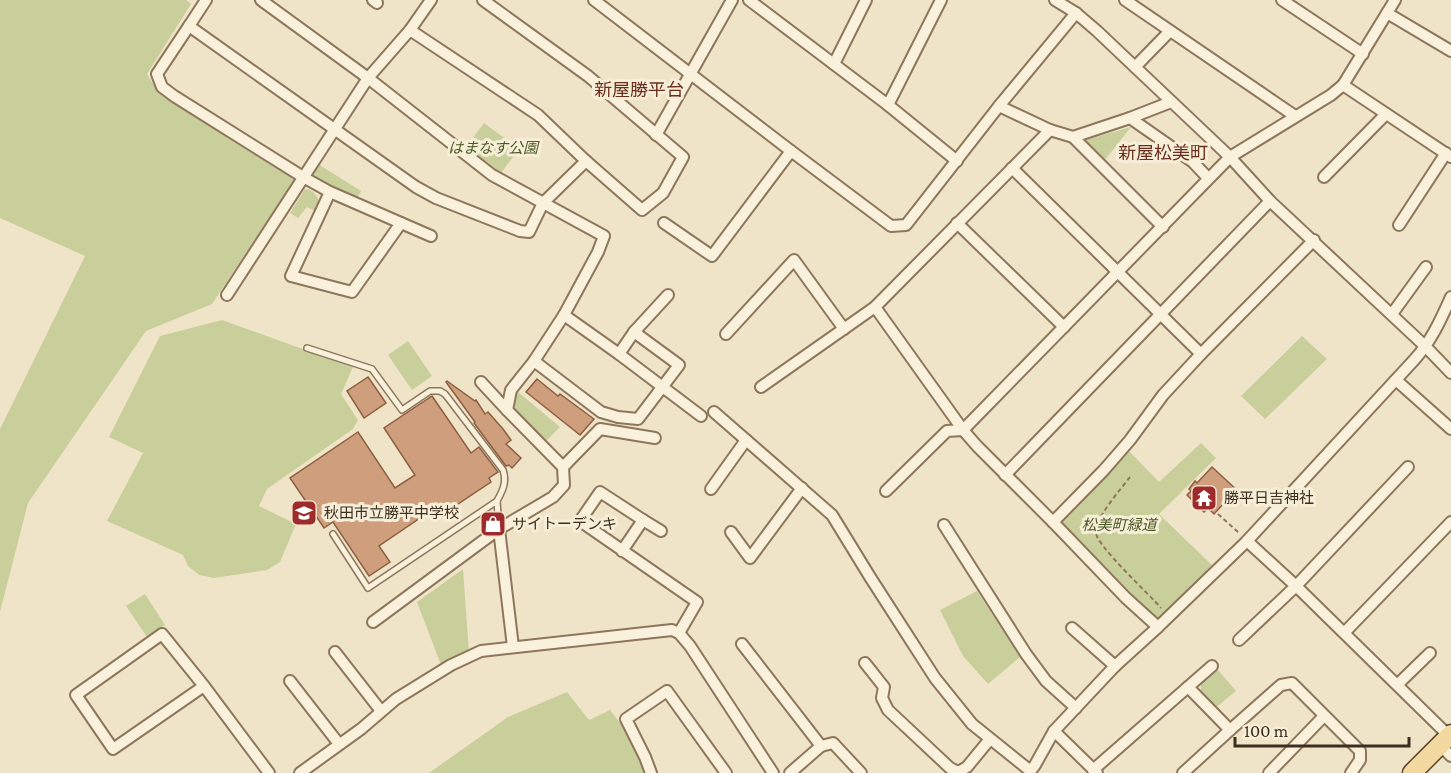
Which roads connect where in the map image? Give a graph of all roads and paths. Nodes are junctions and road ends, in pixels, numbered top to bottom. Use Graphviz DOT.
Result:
graph roads {
  1 [pos="206,0"];
  2 [pos="261,0"];
  3 [pos="431,0"];
  4 [pos="483,0"];
  5 [pos="594,0"];
  6 [pos="732,0"];
  7 [pos="748,0"];
  8 [pos="866,0"];
  9 [pos="941,0"];
  10 [pos="1055,0"];
  11 [pos="1125,0"];
  12 [pos="1282,0"];
  13 [pos="1395,0"];
  14 [pos="1076,13"];
  15 [pos="1387,13"];
  16 [pos="189,26"];
  17 [pos="410,30"];
  18 [pos="1170,30"];
  19 [pos="1451,51"];
  20 [pos="1363,54"];
  21 [pos="834,64"];
  22 [pos="1135,67"];
  23 [pos="691,74"];
  24 [pos="368,78"];
  25 [pos="1343,86"];
  26 [pos="1172,102"];
  27 [pos="888,105"];
  28 [pos="999,106"];
  29 [pos="1386,114"];
  30 [pos="1295,116"];
  31 [pos="1130,118"];
  32 [pos="334,128"];
  33 [pos="1050,130"];
  34 [pos="656,135"];
  35 [pos="1073,138"];
  36 [pos="791,151"];
  37 [pos="1448,155"];
  38 [pos="1230,157"];
  39 [pos="586,161"];
  40 [pos="957,161"];
  41 [pos="1012,168"];
  42 [pos="303,177"];
  43 [pos="1324,177"];
  44 [pos="1208,178"];
  45 [pos="330,192"];
  46 [pos="1270,201"];
  47 [pos="543,203"];
  48 [pos="957,222"];
  49 [pos="401,223"];
  50 [pos="664,224"];
  51 [pos="1399,225"];
  52 [pos="1162,227"];
  53 [pos="431,236"];
  54 [pos="1314,240"];
  55 [pos="1426,267"];
  56 [pos="1118,272"];
  57 [pos="668,295"];
  58 [pos="227,296"];
  59 [pos="1451,297"];
  60 [pos="875,307"];
  61 [pos="1160,314"];
  62 [pos="1392,314"];
  63 [pos="564,315"];
  64 [pos="1064,327"];
  65 [pos="844,329"];
  66 [pos="634,332"];
  67 [pos="726,334"];
  68 [pos="1426,347"];
  69 [pos="307,348"];
  70 [pos="619,354"];
  71 [pos="1201,354"];
  72 [pos="534,361"];
  73 [pos="1451,373"];
  74 [pos="1396,380"];
  75 [pos="481,382"];
  76 [pos="663,386"];
  77 [pos="761,387"];
  78 [pos="507,410"];
  79 [pos="714,412"];
  80 [pos="701,416"];
  81 [pos="1451,429"];
  82 [pos="963,430"];
  83 [pos="655,438"];
  84 [pos="746,440"];
  85 [pos="563,467"];
  86 [pos="1408,467"];
  87 [pos="1005,475"];
  88 [pos="1130,477"];
  89 [pos="802,488"];
  90 [pos="711,489"];
  91 [pos="886,491"];
  92 [pos="497,501"];
  93 [pos="1218,514"];
  94 [pos="643,520"];
  95 [pos="1053,522"];
  96 [pos="1451,522"];
  97 [pos="944,525"];
  98 [pos="499,529"];
  99 [pos="661,531"];
  100 [pos="731,532"];
  101 [pos="333,534"];
  102 [pos="1247,541"];
  103 [pos="622,551"];
  104 [pos="1296,586"];
  105 [pos="1169,616"];
  106 [pos="373,622"];
  107 [pos="1158,627"];
  108 [pos="1072,628"];
  109 [pos="1345,632"];
  110 [pos="679,633"];
  111 [pos="1239,640"];
  112 [pos="742,644"];
  113 [pos="513,648"];
  114 [pos="335,652"];
  115 [pos="1430,653"];
  116 [pos="865,663"];
  117 [pos="1115,666"];
  118 [pos="1212,666"];
  119 [pos="290,681"];
  120 [pos="1398,684"];
  121 [pos="204,686"];
  122 [pos="1188,687"];
  123 [pos="1076,708"];
  124 [pos="381,711"];
  125 [pos="1324,716"];
  126 [pos="1230,730"];
  127 [pos="1054,731"];
  128 [pos="990,740"];
  129 [pos="1448,743"];
  130 [pos="339,744"];
  131 [pos="821,746"];
  132 [pos="1095,771"];
  133 [pos="269,773"];
  134 [pos="300,773"];
  135 [pos="651,773"];
  136 [pos="726,773"];
  137 [pos="773,773"];
  138 [pos="790,773"];
  139 [pos="861,773"];
  140 [pos="1183,773"];
  141 [pos="1269,773"];
  142 [pos="1351,773"];
  143 [pos="1412,773"];
  1 -- 16 [label="street"];
  2 -- 24 [label="street"];
  3 -- 17 [label="street"];
  4 -- 34 [label="street"];
  5 -- 23 [label="street"];
  6 -- 23 [label="street"];
  7 -- 21 [label="street"];
  8 -- 21 [label="street"];
  9 -- 27 [label="street"];
  10 -- 14 [label="street"];
  11 -- 18 [label="street"];
  12 -- 20 [label="street"];
  13 -- 15 [label="street"];
  14 -- 22 [label="street"];
  14 -- 28 [label="street"];
  15 -- 19 [label="street"];
  15 -- 20 [label="street"];
  16 -- 32 [label="street"];
  16 -- 42 [label="street"];
  17 -- 24 [label="street"];
  17 -- 39 [label="street"];
  18 -- 22 [label="street"];
  18 -- 30 [label="street"];
  20 -- 25 [label="street"];
  21 -- 27 [label="street"];
  22 -- 26 [label="street"];
  23 -- 34 [label="street"];
  23 -- 36 [label="street"];
  24 -- 32 [label="street"];
  24 -- 47 [label="street"];
  25 -- 29 [label="street"];
  25 -- 30 [label="street"];
  26 -- 31 [label="street"];
  26 -- 38 [label="street"];
  27 -- 40 [label="street"];
  28 -- 33 [label="street"];
  28 -- 40 [label="street"];
  29 -- 37 [label="street"];
  29 -- 43 [label="street"];
  30 -- 38 [label="street"];
  31 -- 35 [label="street"];
  31 -- 44 [label="street"];
  32 -- 42 [label="street"];
  32 -- 47 [label="street"];
  33 -- 35 [label="street"];
  33 -- 41 [label="street"];
  34 -- 39 [label="street"];
  35 -- 52 [label="street"];
  36 -- 40 [label="street"];
  36 -- 50 [label="street"];
  37 -- 51 [label="street"];
  38 -- 44 [label="street"];
  38 -- 46 [label="street"];
  39 -- 47 [label="street"];
  41 -- 48 [label="street"];
  41 -- 56 [label="street"];
  42 -- 45 [label="street"];
  42 -- 58 [label="street"];
  44 -- 52 [label="street"];
  45 -- 49 [label="street"];
  45 -- 49 [label="street"];
  46 -- 54 [label="street"];
  46 -- 61 [label="street"];
  47 -- 63 [label="street"];
  48 -- 60 [label="street"];
  48 -- 64 [label="street"];
  49 -- 53 [label="street"];
  52 -- 56 [label="street"];
  54 -- 62 [label="street"];
  54 -- 71 [label="street"];
  55 -- 62 [label="street"];
  56 -- 61 [label="street"];
  56 -- 64 [label="street"];
  57 -- 66 [label="street"];
  59 -- 68 [label="street"];
  60 -- 65 [label="street"];
  60 -- 82 [label="street"];
  61 -- 71 [label="street"];
  61 -- 87 [label="street"];
  62 -- 68 [label="street"];
  63 -- 70 [label="street"];
  63 -- 72 [label="street"];
  64 -- 82 [label="street"];
  65 -- 67 [label="street"];
  65 -- 77 [label="street"];
  66 -- 70 [label="street"];
  66 -- 76 [label="street"];
  68 -- 73 [label="street"];
  68 -- 74 [label="street"];
  69 -- 92 [label="lane"];
  70 -- 76 [label="street"];
  71 -- 95 [label="street"];
  72 -- 76 [label="street"];
  72 -- 78 [label="street"];
  74 -- 81 [label="street"];
  74 -- 102 [label="street"];
  75 -- 78 [label="street"];
  76 -- 80 [label="street"];
  78 -- 85 [label="street"];
  79 -- 84 [label="street"];
  82 -- 87 [label="street"];
  82 -- 91 [label="street"];
  83 -- 85 [label="street"];
  84 -- 89 [label="street"];
  84 -- 90 [label="street"];
  85 -- 98 [label="street"];
  86 -- 104 [label="street"];
  87 -- 95 [label="street"];
  88 -- 105 [label="path"];
  89 -- 100 [label="street"];
  89 -- 128 [label="street"];
  92 -- 98 [label="lane"];
  92 -- 101 [label="lane"];
  93 -- 102 [label="path"];
  94 -- 99 [label="street"];
  94 -- 103 [label="street"];
  94 -- 103 [label="street"];
  95 -- 107 [label="street"];
  96 -- 109 [label="street"];
  97 -- 123 [label="street"];
  98 -- 106 [label="street"];
  98 -- 113 [label="street"];
  102 -- 104 [label="street"];
  102 -- 105 [label="street"];
  103 -- 110 [label="street"];
  104 -- 109 [label="street"];
  104 -- 111 [label="street"];
  105 -- 107 [label="street"];
  107 -- 117 [label="street"];
  108 -- 117 [label="street"];
  109 -- 120 [label="street"];
  110 -- 113 [label="street"];
  110 -- 137 [label="street"];
  112 -- 131 [label="street"];
  113 -- 124 [label="street"];
  114 -- 124 [label="street"];
  115 -- 120 [label="street"];
  116 -- 128 [label="street"];
  117 -- 123 [label="street"];
  118 -- 122 [label="street"];
  119 -- 130 [label="street"];
  120 -- 129 [label="street"];
  121 -- 121 [label="street"];
  121 -- 133 [label="street"];
  122 -- 126 [label="street"];
  122 -- 132 [label="street"];
  123 -- 127 [label="street"];
  124 -- 130 [label="street"];
  125 -- 126 [label="street"];
  125 -- 141 [label="street"];
  125 -- 142 [label="street"];
  126 -- 140 [label="street"];
  127 -- 128 [label="street"];
  127 -- 132 [label="street"];
  129 -- 143 [label="main road"];
  130 -- 134 [label="street"];
  131 -- 138 [label="street"];
  131 -- 139 [label="street"];
  135 -- 136 [label="street"];
}
